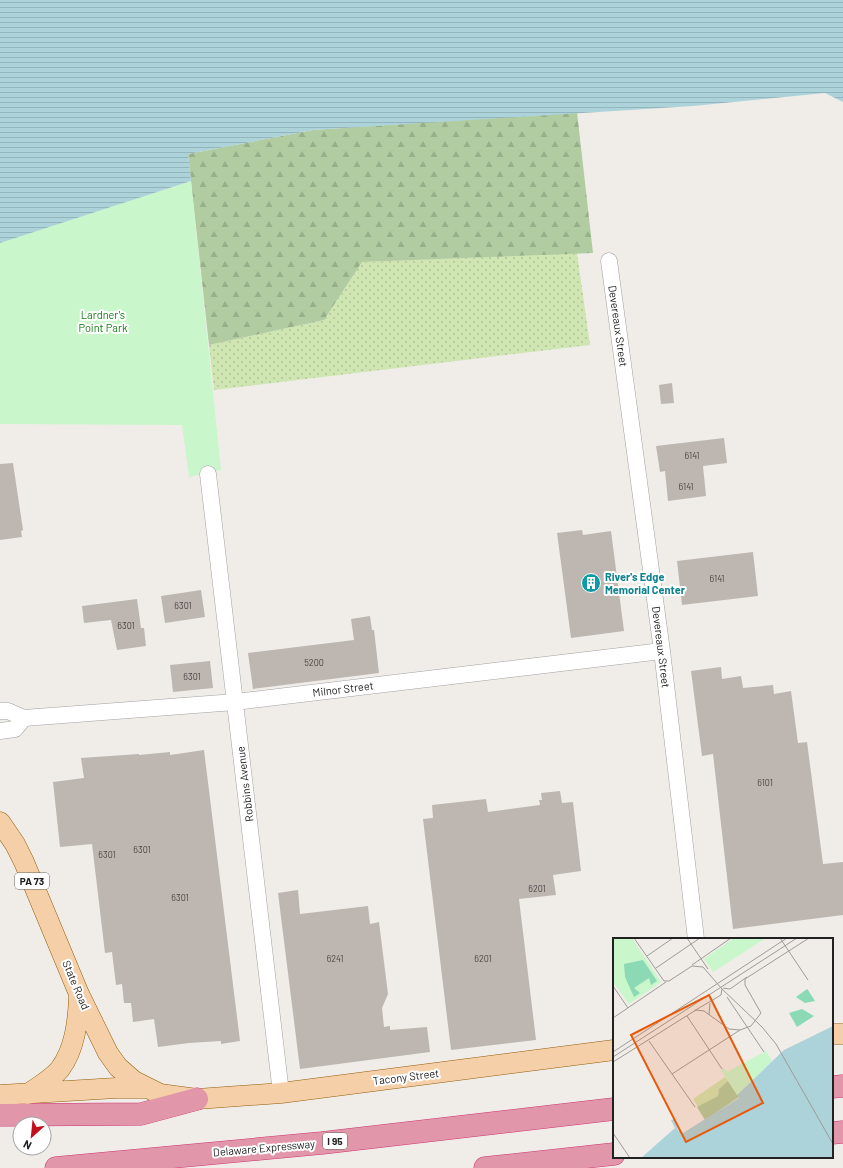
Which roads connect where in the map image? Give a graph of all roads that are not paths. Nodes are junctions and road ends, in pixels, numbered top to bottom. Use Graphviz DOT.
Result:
graph roads {
  1 [pos="609,261"];
  2 [pos="208,474"];
  3 [pos="662,651"];
  4 [pos="235,702"];
  5 [pos="0,711"];
  6 [pos="24,718"];
  7 [pos="0,731"];
  8 [pos="0,822"];
  9 [pos="696,938"];
  10 [pos="79,994"];
  11 [pos="613,1050"];
  12 [pos="843,1086"];
  13 [pos="833,1087"];
  14 [pos="146,1088"];
  15 [pos="281,1093"];
  16 [pos="28,1094"];
  17 [pos="0,1095"];
  18 [pos="197,1099"];
  19 [pos="613,1110"];
  20 [pos="0,1115"];
  21 [pos="843,1132"];
  22 [pos="833,1133"];
  23 [pos="613,1154"];
  24 [pos="56,1168"];
  25 [pos="485,1168"];
  1 -- 3 [label="street, Devereaux Street"];
  2 -- 4 [label="street, Robbins Avenue"];
  3 -- 4 [label="street, Milnor Street"];
  3 -- 9 [label="street, Devereaux Street"];
  4 -- 6 [label="street, Milnor Street"];
  4 -- 15 [label="street, Robbins Avenue"];
  5 -- 6 [label="street, Milnor Street"];
  6 -- 7 [label="street"];
  8 -- 10 [label="main road, State Road / PA 73"];
  10 -- 14 [label="main road, State Road"];
  10 -- 16 [label="main road, PA 73"];
  11 -- 15 [label="main road, Tacony Street"];
  12 -- 13 [label="highway"];
  14 -- 16 [label="main road"];
  14 -- 18 [label="main road, State Road"];
  15 -- 18 [label="main road, Tacony Street"];
  16 -- 17 [label="main road"];
  18 -- 20 [label="highway"];
  19 -- 24 [label="highway, Delaware Expressway / I 95"];
  21 -- 22 [label="highway"];
  23 -- 25 [label="highway"];
}
